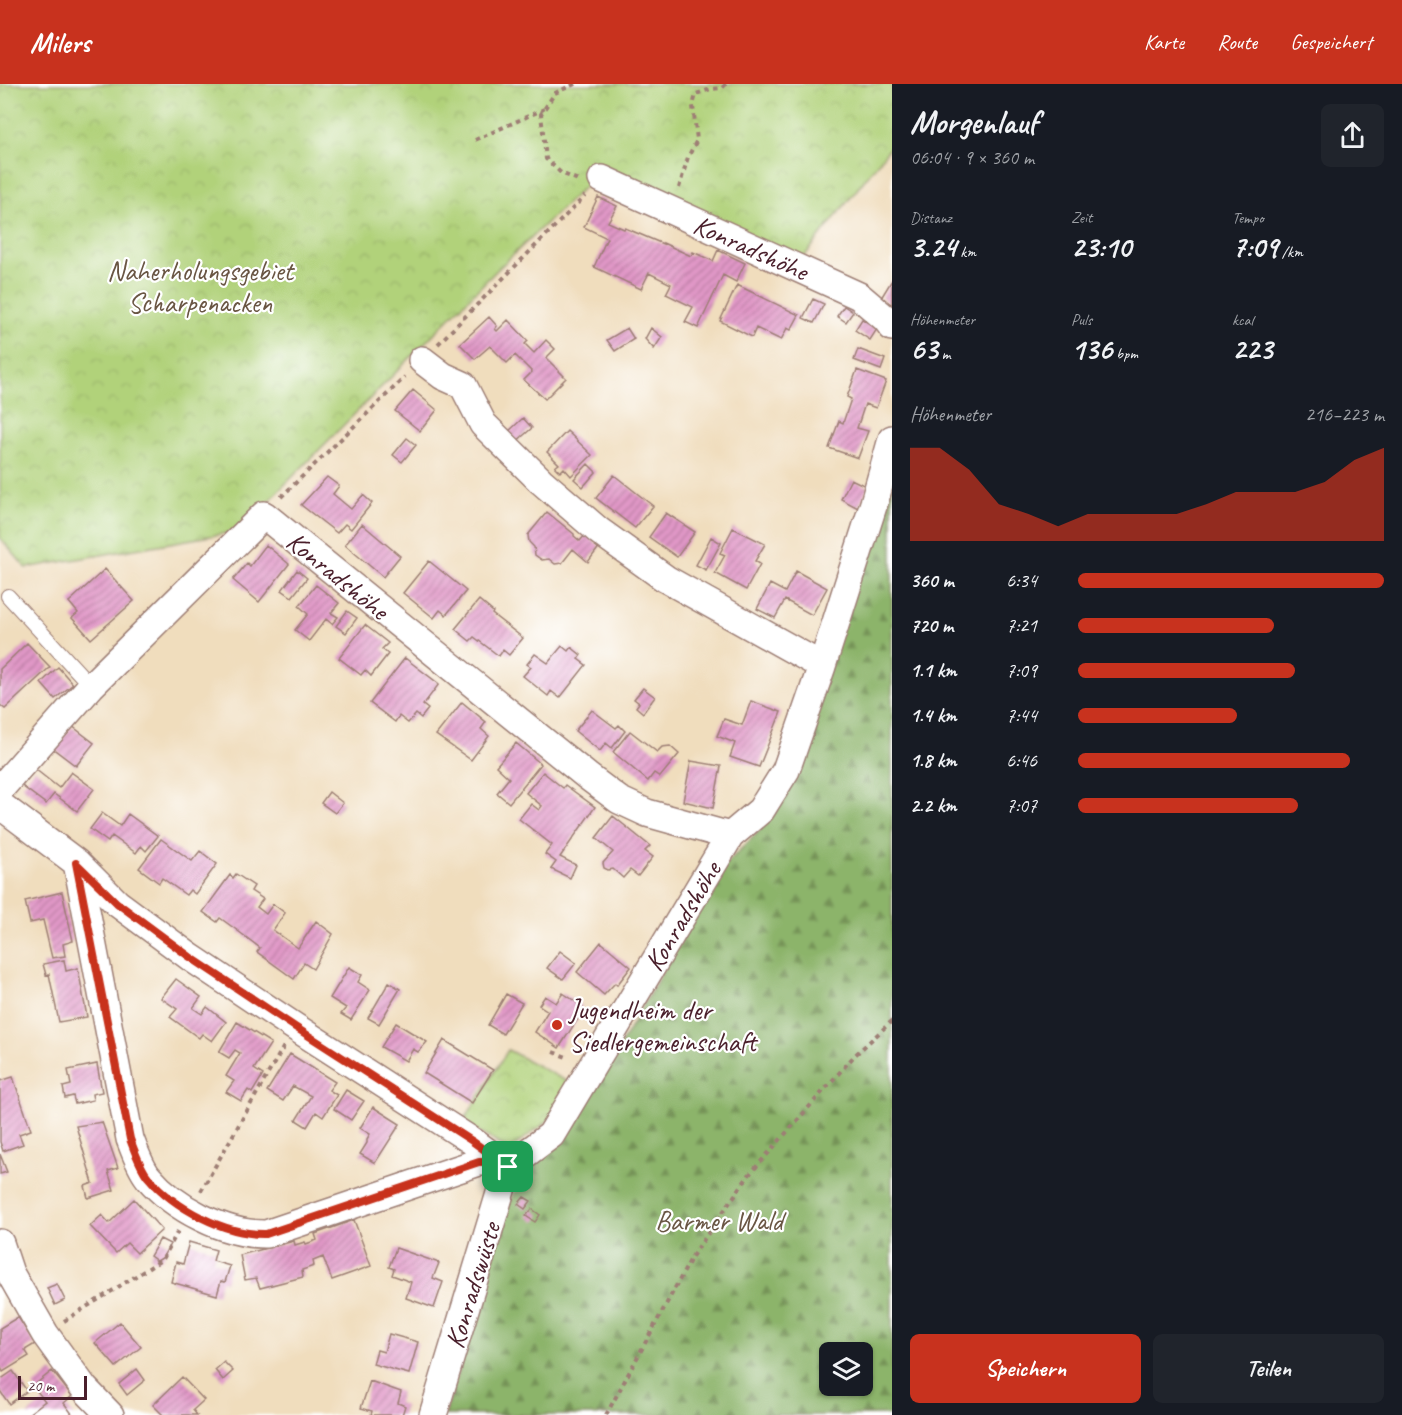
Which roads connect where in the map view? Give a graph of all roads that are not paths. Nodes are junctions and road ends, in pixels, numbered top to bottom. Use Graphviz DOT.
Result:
graph roads {
  1 [pos="602,179"];
  2 [pos="892,327"];
  3 [pos="422,360"];
  4 [pos="892,439"];
  5 [pos="8,596"];
  6 [pos="822,666"];
  7 [pos="91,686"];
  8 [pos="0,789"];
  9 [pos="0,805"];
  10 [pos="730,836"];
  11 [pos="76,863"];
  12 [pos="508,1167"];
  13 [pos="0,1244"];
  14 [pos="110,1415"];
  15 [pos="433,1415"];
  1 -- 2 [label="street, Konradshöhe"];
  3 -- 6 [label="street"];
  4 -- 6 [label="street, Konradshöhe"];
  5 -- 7 [label="lane"];
  6 -- 10 [label="street, Konradshöhe"];
  7 -- 8 [label="street, Konradshöhe"];
  7 -- 10 [label="street, Konradshöhe"];
  9 -- 11 [label="street"];
  10 -- 12 [label="street, Konradshöhe"];
  11 -- 12 [label="street"];
  11 -- 12 [label="street"];
  12 -- 15 [label="street, Konradswüste"];
  13 -- 14 [label="street"];
}
